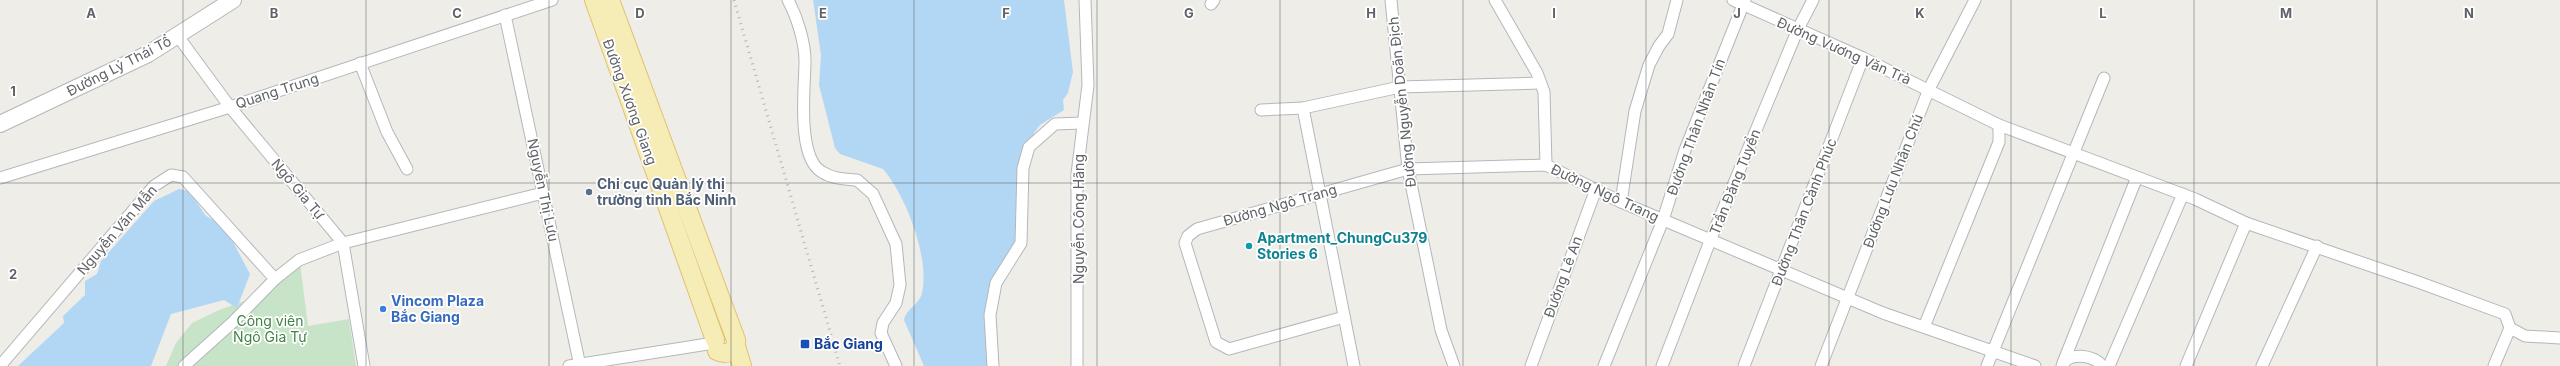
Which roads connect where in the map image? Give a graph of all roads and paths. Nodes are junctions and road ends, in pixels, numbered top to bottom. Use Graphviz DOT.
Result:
graph roads {
  1 [pos="233,0"];
  2 [pos="552,0"];
  3 [pos="594,0"];
  4 [pos="610,0"];
  5 [pos="788,0"];
  6 [pos="1085,0"];
  7 [pos="1391,0"];
  8 [pos="1495,0"];
  9 [pos="1677,0"];
  10 [pos="1813,0"];
  11 [pos="1974,0"];
  12 [pos="1740,1"];
  13 [pos="505,15"];
  14 [pos="1798,29"];
  15 [pos="177,36"];
  16 [pos="1863,58"];
  17 [pos="360,63"];
  18 [pos="2104,78"];
  19 [pos="1540,83"];
  20 [pos="1400,88"];
  21 [pos="1928,89"];
  22 [pos="230,107"];
  23 [pos="1303,108"];
  24 [pos="1261,110"];
  25 [pos="1082,123"];
  26 [pos="0,124"];
  27 [pos="1999,125"];
  28 [pos="2075,153"];
  29 [pos="1546,165"];
  30 [pos="407,169"];
  31 [pos="1408,169"];
  32 [pos="2137,177"];
  33 [pos="0,178"];
  34 [pos="1596,189"];
  35 [pos="543,193"];
  36 [pos="1320,194"];
  37 [pos="2183,194"];
  38 [pos="1621,202"];
  39 [pos="1663,220"];
  40 [pos="2246,223"];
  41 [pos="1710,241"];
  42 [pos="343,243"];
  43 [pos="2317,246"];
  44 [pos="1782,270"];
  45 [pos="275,279"];
  46 [pos="1847,297"];
  47 [pos="1344,317"];
  48 [pos="1924,327"];
  49 [pos="2510,328"];
  50 [pos="2560,338"];
  51 [pos="734,340"];
  52 [pos="717,350"];
  53 [pos="1992,352"];
  54 [pos="2063,364"];
  55 [pos="576,365"];
  56 [pos="0,366"];
  57 [pos="184,366"];
  58 [pos="364,366"];
  59 [pos="742,366"];
  60 [pos="896,366"];
  61 [pos="993,366"];
  62 [pos="1077,366"];
  63 [pos="1354,366"];
  64 [pos="1454,366"];
  65 [pos="1530,366"];
  66 [pos="1604,366"];
  67 [pos="1662,366"];
  68 [pos="1744,366"];
  69 [pos="1821,366"];
  70 [pos="1987,366"];
  71 [pos="2035,366"];
  72 [pos="2102,366"];
  73 [pos="2109,366"];
  74 [pos="2186,366"];
  75 [pos="2262,366"];
  76 [pos="2494,366"];
  1 -- 15 [label="main road, Đường Lý Thái Tổ"];
  2 -- 13 [label="street, Quang Trung"];
  3 -- 52 [label="main road, Đường Xương Giang"];
  4 -- 51 [label="main road, Đường Xương Giang"];
  5 -- 60 [label="street"];
  6 -- 25 [label="street, Nguyễn Công Hãng"];
  7 -- 20 [label="street, Đường Nguyễn Doãn Địch"];
  8 -- 19 [label="street"];
  9 -- 38 [label="street"];
  10 -- 14 [label="street, Trần Đăng Tuyển"];
  11 -- 21 [label="street, Đường Lưu Nhân Chú"];
  12 -- 14 [label="street, Đường Vương Văn Trà"];
  12 -- 39 [label="street, Đường Thân Nhân Tín"];
  13 -- 17 [label="street, Quang Trung"];
  13 -- 35 [label="street, Nguyễn Thị Lưu"];
  14 -- 16 [label="street, Đường Vương Văn Trà"];
  14 -- 41 [label="street, Trần Đăng Tuyển"];
  15 -- 22 [label="street, Ngô Gia Tự"];
  15 -- 26 [label="main road, Đường Lý Thái Tổ"];
  16 -- 21 [label="street, Đường Vương Văn Trà"];
  16 -- 44 [label="street, Đường Thân Cảnh Phúc"];
  17 -- 22 [label="street, Quang Trung"];
  17 -- 30 [label="street"];
  18 -- 28 [label="street"];
  19 -- 20 [label="street"];
  19 -- 29 [label="street"];
  20 -- 23 [label="street"];
  20 -- 31 [label="street, Đường Nguyễn Doãn Địch"];
  21 -- 27 [label="street, Đường Vương Văn Trà"];
  21 -- 46 [label="street, Đường Lưu Nhân Chú"];
  22 -- 33 [label="street, Quang Trung"];
  22 -- 42 [label="street, Ngô Gia Tự"];
  23 -- 24 [label="street"];
  23 -- 36 [label="street"];
  25 -- 61 [label="street"];
  25 -- 62 [label="street, Nguyễn Công Hãng"];
  27 -- 28 [label="street, Đường Vương Văn Trà"];
  27 -- 48 [label="street"];
  28 -- 32 [label="street, Đường Vương Văn Trà"];
  28 -- 53 [label="street"];
  29 -- 31 [label="street, Đường Ngô Trang"];
  29 -- 34 [label="street, Đường Ngô Trang"];
  31 -- 36 [label="street, Đường Ngô Trang"];
  31 -- 64 [label="street, Đường Nguyễn Doãn Địch"];
  32 -- 37 [label="street, Đường Vương Văn Trà"];
  32 -- 54 [label="street"];
  34 -- 38 [label="street, Đường Ngô Trang"];
  34 -- 65 [label="street, Đường Lê An"];
  35 -- 42 [label="street"];
  35 -- 55 [label="street, Nguyễn Thị Lưu"];
  36 -- 47 [label="street"];
  36 -- 47 [label="street, Đường Ngô Trang"];
  37 -- 40 [label="street, Đường Vương Văn Trà"];
  37 -- 73 [label="street"];
  38 -- 39 [label="street, Đường Ngô Trang"];
  39 -- 41 [label="street, Đường Ngô Trang"];
  39 -- 66 [label="street, Đường Thân Nhân Tín"];
  40 -- 43 [label="street, Đường Vương Văn Trà"];
  40 -- 74 [label="street"];
  41 -- 44 [label="street, Đường Ngô Trang"];
  41 -- 67 [label="street, Trần Đăng Tuyển"];
  42 -- 45 [label="street"];
  42 -- 58 [label="street"];
  43 -- 49 [label="street, Đường Vương Văn Trà"];
  43 -- 75 [label="street"];
  44 -- 46 [label="street, Đường Ngô Trang"];
  44 -- 68 [label="street, Đường Thân Cảnh Phúc"];
  45 -- 56 [label="street, Nguyễn Văn Mẫn"];
  45 -- 57 [label="street"];
  46 -- 48 [label="street, Đường Ngô Trang"];
  46 -- 69 [label="street, Đường Lưu Nhân Chú"];
  47 -- 63 [label="street"];
  48 -- 53 [label="street, Đường Ngô Trang"];
  49 -- 50 [label="street"];
  49 -- 76 [label="street"];
  51 -- 52 [label="main road"];
  51 -- 59 [label="main road, Đường Xương Giang"];
  52 -- 55 [label="street"];
  53 -- 70 [label="street"];
  53 -- 71 [label="street, Đường Ngô Trang"];
  54 -- 72 [label="street"];
}
